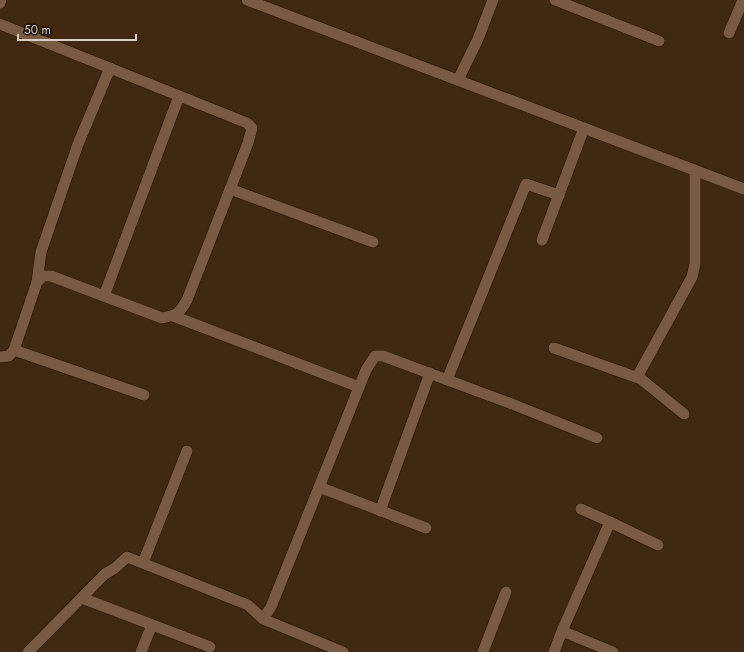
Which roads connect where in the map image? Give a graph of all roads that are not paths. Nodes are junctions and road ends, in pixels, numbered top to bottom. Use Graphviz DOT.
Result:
graph roads {
  1 [pos="1,0"];
  2 [pos="247,0"];
  3 [pos="493,0"];
  4 [pos="555,0"];
  5 [pos="743,0"];
  6 [pos="0,3"];
  7 [pos="0,24"];
  8 [pos="729,33"];
  9 [pos="659,41"];
  10 [pos="110,68"];
  11 [pos="458,80"];
  12 [pos="179,96"];
  13 [pos="584,128"];
  14 [pos="695,170"];
  15 [pos="230,189"];
  16 [pos="744,189"];
  17 [pos="559,195"];
  18 [pos="542,240"];
  19 [pos="373,242"];
  20 [pos="37,282"];
  21 [pos="104,296"];
  22 [pos="173,316"];
  23 [pos="554,348"];
  24 [pos="14,350"];
  25 [pos="0,357"];
  26 [pos="430,373"];
  27 [pos="636,377"];
  28 [pos="447,380"];
  29 [pos="359,387"];
  30 [pos="144,395"];
  31 [pos="684,414"];
  32 [pos="597,438"];
  33 [pos="187,451"];
  34 [pos="319,487"];
  35 [pos="581,509"];
  36 [pos="380,511"];
  37 [pos="610,522"];
  38 [pos="426,528"];
  39 [pos="658,545"];
  40 [pos="143,563"];
  41 [pos="506,592"];
  42 [pos="82,598"];
  43 [pos="263,619"];
  44 [pos="152,625"];
  45 [pos="562,631"];
  46 [pos="210,647"];
  47 [pos="28,652"];
  48 [pos="141,652"];
  49 [pos="343,652"];
  50 [pos="483,652"];
  51 [pos="554,652"];
  52 [pos="613,652"];
  1 -- 6 [label="street"];
  2 -- 11 [label="street"];
  3 -- 11 [label="street"];
  4 -- 9 [label="street"];
  5 -- 8 [label="street"];
  7 -- 10 [label="street"];
  10 -- 12 [label="street"];
  10 -- 20 [label="street"];
  11 -- 13 [label="street"];
  12 -- 15 [label="street"];
  12 -- 21 [label="street"];
  13 -- 14 [label="street"];
  13 -- 17 [label="street"];
  14 -- 16 [label="street"];
  14 -- 27 [label="street"];
  15 -- 19 [label="street"];
  15 -- 22 [label="street"];
  17 -- 18 [label="street"];
  17 -- 28 [label="street"];
  20 -- 21 [label="street"];
  20 -- 24 [label="street"];
  21 -- 22 [label="street"];
  22 -- 29 [label="street"];
  23 -- 27 [label="street"];
  24 -- 25 [label="street"];
  24 -- 30 [label="street"];
  26 -- 28 [label="street"];
  26 -- 29 [label="street"];
  26 -- 36 [label="street"];
  27 -- 31 [label="street"];
  28 -- 32 [label="street"];
  29 -- 34 [label="street"];
  33 -- 40 [label="street"];
  34 -- 36 [label="street"];
  34 -- 43 [label="street"];
  35 -- 37 [label="street"];
  36 -- 38 [label="street"];
  37 -- 39 [label="street"];
  37 -- 45 [label="street"];
  40 -- 42 [label="street"];
  40 -- 43 [label="street"];
  41 -- 50 [label="street"];
  42 -- 44 [label="street"];
  42 -- 47 [label="street"];
  43 -- 49 [label="street"];
  44 -- 46 [label="street"];
  44 -- 48 [label="street"];
  45 -- 51 [label="street"];
  45 -- 52 [label="street"];
}
